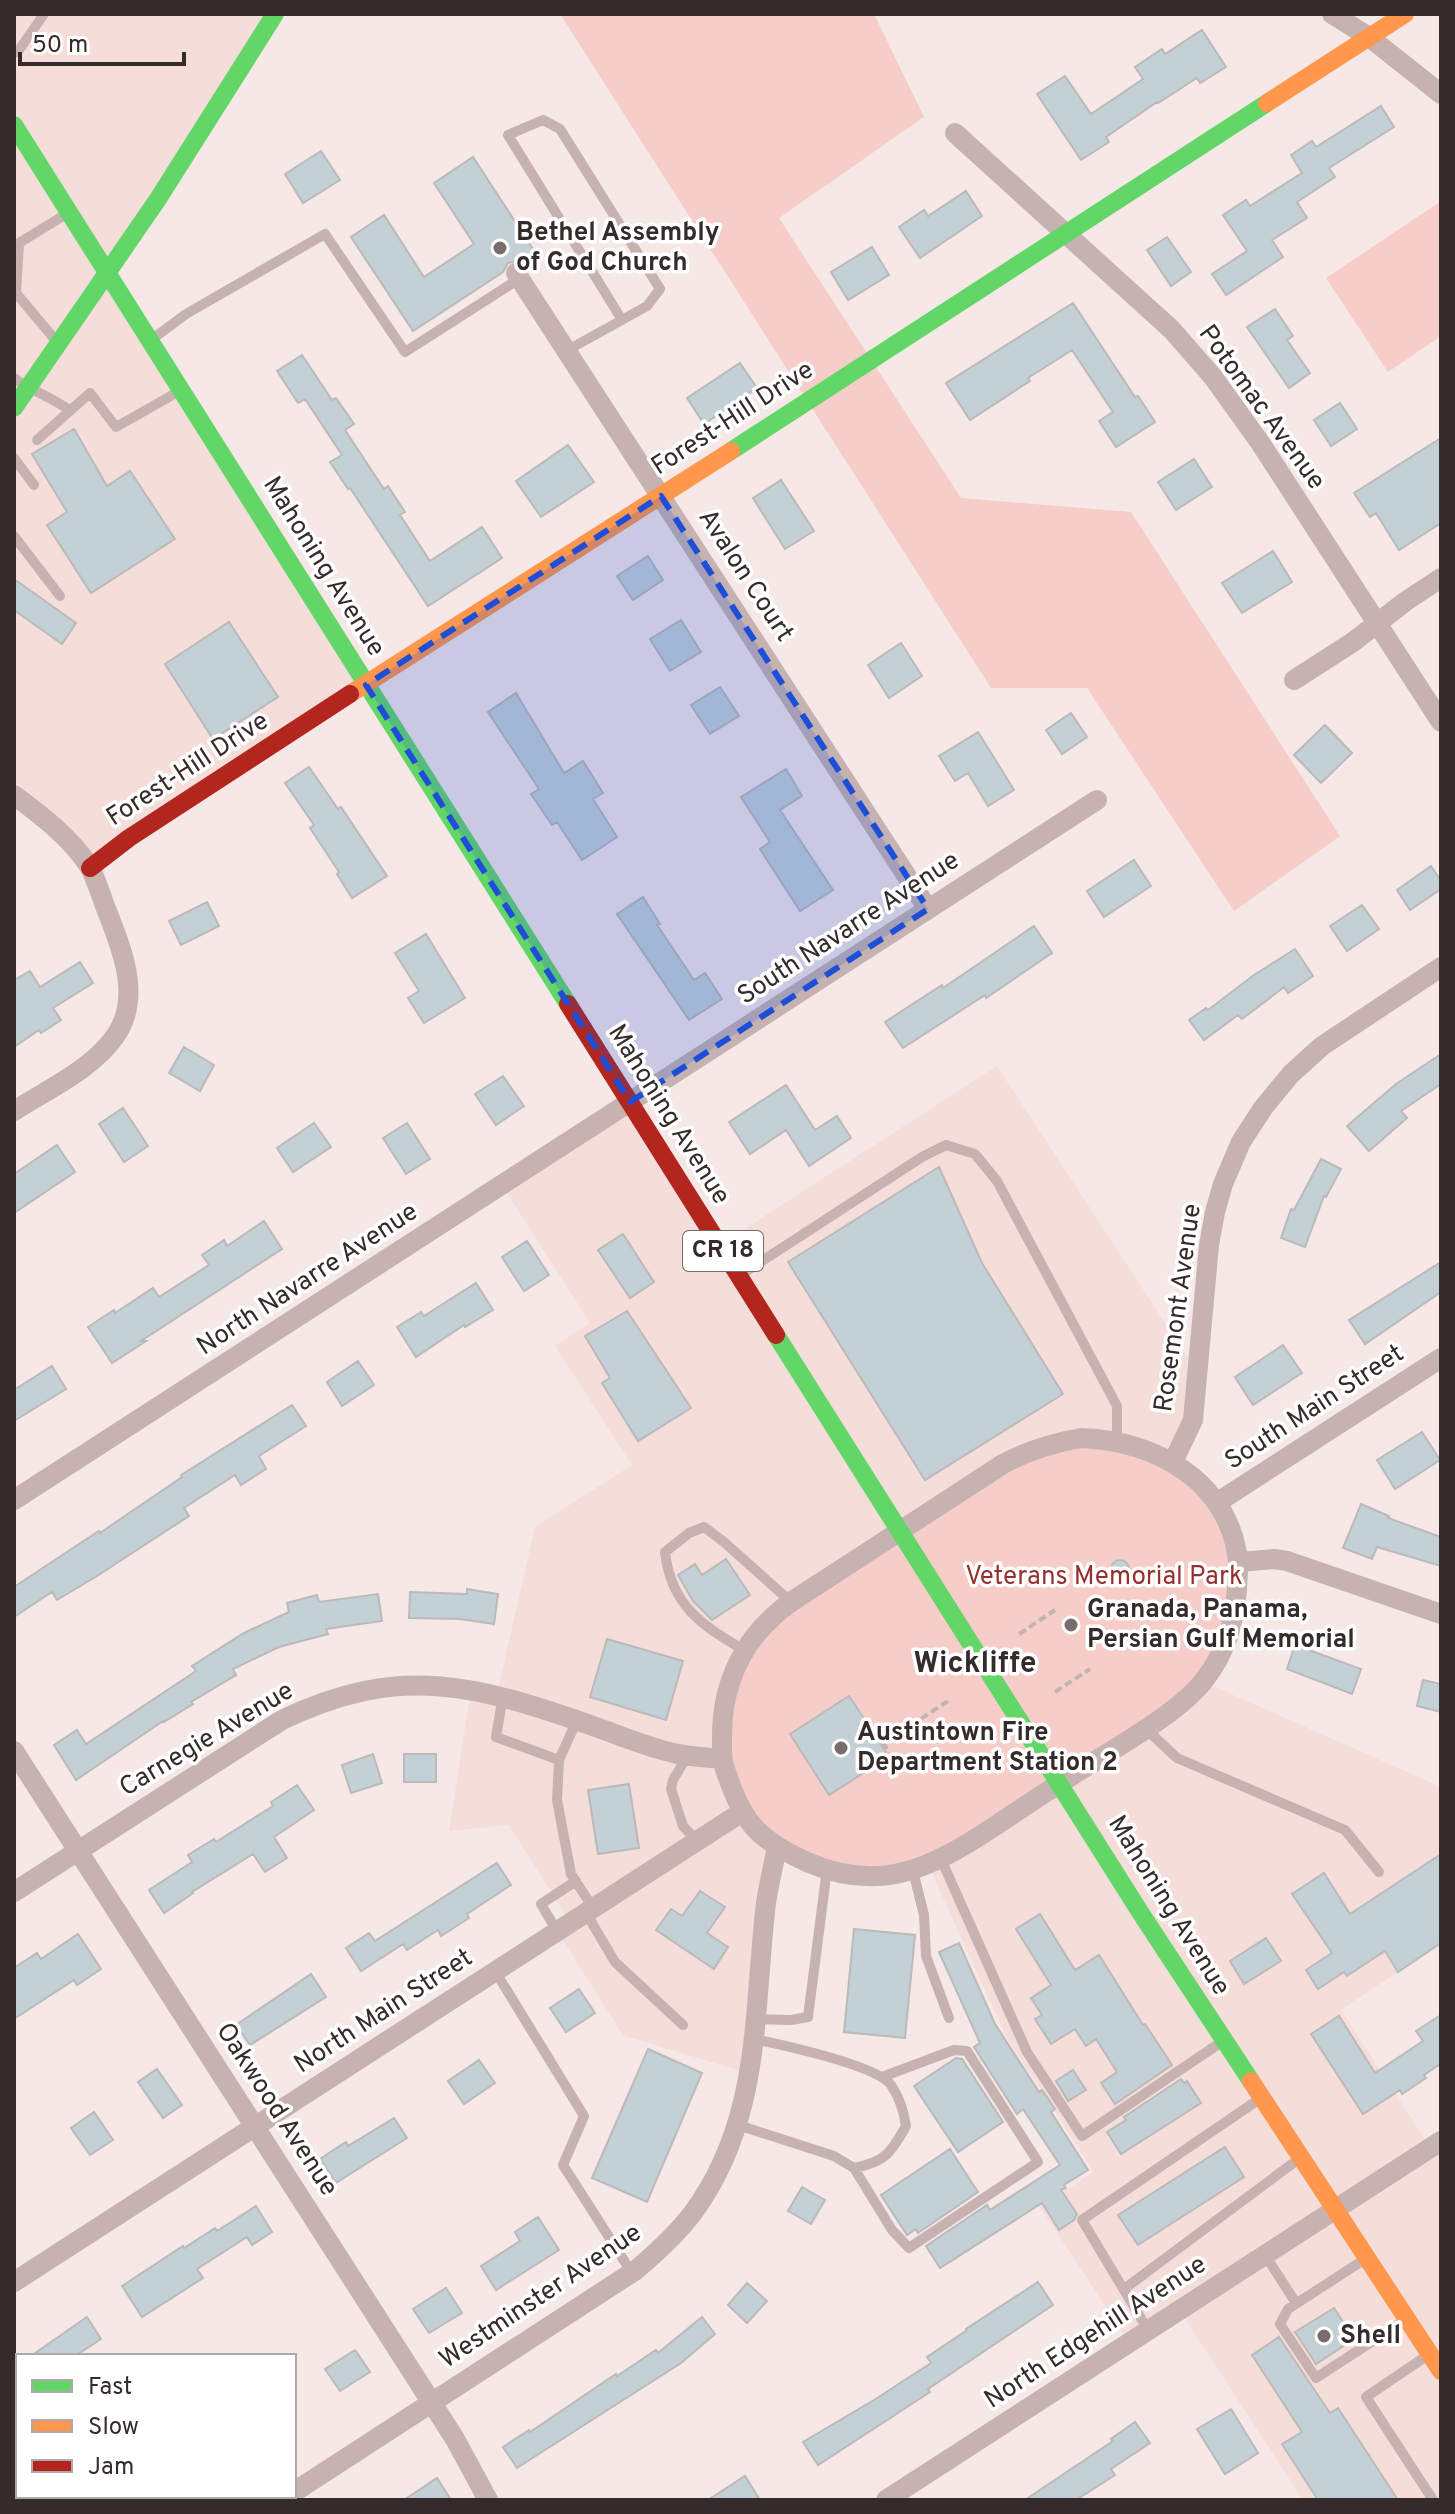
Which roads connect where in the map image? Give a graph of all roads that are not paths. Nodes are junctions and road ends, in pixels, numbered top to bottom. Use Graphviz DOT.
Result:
graph roads {
  1 [pos="44,14"];
  2 [pos="275,14"];
  3 [pos="1332,14"];
  4 [pos="1405,14"];
  5 [pos="1369,37"];
  6 [pos="14,53"];
  7 [pos="1441,94"];
  8 [pos="15,127"];
  9 [pos="955,133"];
  10 [pos="69,212"];
  11 [pos="1065,234"];
  12 [pos="16,239"];
  13 [pos="108,273"];
  14 [pos="518,276"];
  15 [pos="15,294"];
  16 [pos="622,320"];
  17 [pos="150,340"];
  18 [pos="58,344"];
  19 [pos="566,351"];
  20 [pos="21,383"];
  21 [pos="181,390"];
  22 [pos="14,408"];
  23 [pos="69,410"];
  24 [pos="37,440"];
  25 [pos="14,458"];
  26 [pos="34,485"];
  27 [pos="661,496"];
  28 [pos="14,536"];
  29 [pos="1441,578"];
  30 [pos="60,596"];
  31 [pos="1377,623"];
  32 [pos="1294,680"];
  33 [pos="366,685"];
  34 [pos="1441,722"];
  35 [pos="14,795"];
  36 [pos="1097,800"];
  37 [pos="90,868"];
  38 [pos="928,909"];
  39 [pos="1441,967"];
  40 [pos="630,1102"];
  41 [pos="14,1111"];
  42 [pos="739,1276"];
  43 [pos="1441,1358"];
  44 [pos="1117,1443"];
  45 [pos="1173,1462"];
  46 [pos="14,1500"];
  47 [pos="1218,1502"];
  48 [pos="900,1531"];
  49 [pos="1239,1562"];
  50 [pos="791,1602"];
  51 [pos="1441,1614"];
  52 [pos="744,1650"];
  53 [pos="503,1696"];
  54 [pos="577,1720"];
  55 [pos="1145,1728"];
  56 [pos="14,1751"];
  57 [pos="688,1755"];
  58 [pos="722,1759"];
  59 [pos="559,1760"];
  60 [pos="1060,1783"];
  61 [pos="742,1812"];
  62 [pos="697,1841"];
  63 [pos="777,1848"];
  64 [pos="78,1850"];
  65 [pos="941,1859"];
  66 [pos="827,1869"];
  67 [pos="913,1871"];
  68 [pos="1379,1872"];
  69 [pos="576,1881"];
  70 [pos="14,1892"];
  71 [pos="589,1910"];
  72 [pos="557,1931"];
  73 [pos="495,1971"];
  74 [pos="949,2018"];
  75 [pos="683,2025"];
  76 [pos="755,2029"];
  77 [pos="1223,2041"];
  78 [pos="882,2077"];
  79 [pos="1260,2098"];
  80 [pos="738,2125"];
  81 [pos="256,2126"];
  82 [pos="1441,2141"];
  83 [pos="1300,2158"];
  84 [pos="854,2168"];
  85 [pos="1335,2209"];
  86 [pos="1265,2255"];
  87 [pos="1367,2258"];
  88 [pos="632,2273"];
  89 [pos="14,2282"];
  90 [pos="1124,2289"];
  91 [pos="1296,2303"];
  92 [pos="1407,2319"];
  93 [pos="1148,2330"];
  94 [pos="1430,2354"];
  95 [pos="1441,2371"];
  96 [pos="432,2403"];
  97 [pos="296,2491"];
  98 [pos="488,2500"];
  99 [pos="886,2500"];
  100 [pos="1433,2500"];
  1 -- 6 [label="lane"];
  2 -- 13 [label="main road"];
  3 -- 5 [label="street"];
  4 -- 5 [label="main road, Forest-Hill Drive"];
  5 -- 7 [label="street"];
  5 -- 11 [label="main road, Forest-Hill Drive"];
  8 -- 10 [label="main road, Mahoning Avenue / CR 18"];
  9 -- 11 [label="street, Potomac Avenue"];
  10 -- 12 [label="lane"];
  10 -- 13 [label="main road, Mahoning Avenue / CR 18"];
  11 -- 27 [label="main road, Forest-Hill Drive"];
  11 -- 31 [label="street, Potomac Avenue"];
  12 -- 15 [label="lane"];
  13 -- 17 [label="main road, Mahoning Avenue / CR 18"];
  13 -- 18 [label="main road"];
  14 -- 17 [label="lane"];
  14 -- 19 [label="street, Avalon Court"];
  15 -- 18 [label="lane"];
  16 -- 16 [label="lane"];
  16 -- 19 [label="lane"];
  17 -- 21 [label="main road, Mahoning Avenue / CR 18"];
  18 -- 20 [label="main road"];
  19 -- 27 [label="street, Avalon Court"];
  20 -- 22 [label="main road"];
  20 -- 23 [label="lane"];
  21 -- 23 [label="lane"];
  21 -- 33 [label="main road, Mahoning Avenue / CR 18"];
  23 -- 24 [label="lane"];
  25 -- 26 [label="lane"];
  27 -- 33 [label="main road, Forest-Hill Drive"];
  27 -- 38 [label="street, Avalon Court"];
  28 -- 30 [label="lane"];
  29 -- 31 [label="street"];
  31 -- 32 [label="street"];
  31 -- 34 [label="street, Potomac Avenue"];
  33 -- 37 [label="main road, Forest-Hill Drive"];
  33 -- 40 [label="main road, Mahoning Avenue / CR 18"];
  35 -- 37 [label="street"];
  36 -- 38 [label="street, South Navarre Avenue"];
  37 -- 41 [label="street"];
  38 -- 40 [label="street, South Navarre Avenue"];
  39 -- 45 [label="street, Rosemont Avenue"];
  40 -- 42 [label="main road, Mahoning Avenue / CR 18"];
  40 -- 46 [label="street, North Navarre Avenue"];
  42 -- 44 [label="lane"];
  42 -- 48 [label="main road, Mahoning Avenue / CR 18"];
  43 -- 47 [label="street, South Main Street"];
  44 -- 45 [label="street"];
  44 -- 48 [label="street"];
  45 -- 47 [label="street"];
  47 -- 49 [label="street"];
  48 -- 50 [label="street"];
  48 -- 60 [label="main road, Mahoning Avenue / CR 18"];
  49 -- 51 [label="street"];
  49 -- 55 [label="street"];
  50 -- 52 [label="street"];
  50 -- 52 [label="lane"];
  52 -- 58 [label="street"];
  53 -- 54 [label="street, Carnegie Avenue"];
  53 -- 59 [label="lane"];
  53 -- 64 [label="street, Carnegie Avenue"];
  54 -- 57 [label="street, Carnegie Avenue"];
  54 -- 59 [label="lane"];
  55 -- 60 [label="street"];
  55 -- 68 [label="lane"];
  56 -- 64 [label="street, Oakwood Avenue"];
  57 -- 58 [label="street, Carnegie Avenue"];
  57 -- 62 [label="lane"];
  58 -- 61 [label="street"];
  59 -- 69 [label="lane"];
  60 -- 65 [label="street"];
  60 -- 77 [label="main road, Mahoning Avenue / CR 18"];
  61 -- 62 [label="street, North Main Street"];
  61 -- 63 [label="street"];
  62 -- 71 [label="street, North Main Street"];
  63 -- 66 [label="street"];
  63 -- 76 [label="street, Westminster Avenue"];
  64 -- 70 [label="street, Carnegie Avenue"];
  64 -- 81 [label="street, Oakwood Avenue"];
  65 -- 67 [label="street"];
  65 -- 77 [label="lane"];
  66 -- 67 [label="street"];
  66 -- 76 [label="lane"];
  67 -- 74 [label="lane"];
  69 -- 71 [label="lane"];
  69 -- 72 [label="lane"];
  71 -- 72 [label="street, North Main Street"];
  71 -- 75 [label="lane"];
  72 -- 73 [label="street, North Main Street"];
  73 -- 81 [label="street, North Main Street"];
  73 -- 88 [label="lane"];
  76 -- 78 [label="lane"];
  76 -- 80 [label="street, Westminster Avenue"];
  77 -- 79 [label="main road, Mahoning Avenue / CR 18"];
  78 -- 84 [label="lane"];
  78 -- 84 [label="lane"];
  79 -- 83 [label="main road, Mahoning Avenue / CR 18"];
  79 -- 90 [label="lane"];
  80 -- 84 [label="lane"];
  80 -- 88 [label="street, Westminster Avenue"];
  81 -- 89 [label="street, North Main Street"];
  81 -- 96 [label="street, Oakwood Avenue"];
  82 -- 85 [label="street, North Edgehill Avenue"];
  83 -- 85 [label="main road, Mahoning Avenue / CR 18"];
  83 -- 90 [label="lane"];
  85 -- 86 [label="street, North Edgehill Avenue"];
  85 -- 87 [label="main road, Mahoning Avenue / CR 18"];
  86 -- 91 [label="lane"];
  86 -- 93 [label="street, North Edgehill Avenue"];
  87 -- 91 [label="lane"];
  87 -- 92 [label="main road, Mahoning Avenue / CR 18"];
  88 -- 96 [label="street, Westminster Avenue"];
  90 -- 93 [label="lane"];
  91 -- 92 [label="lane"];
  92 -- 94 [label="main road, Mahoning Avenue / CR 18"];
  93 -- 99 [label="street, North Edgehill Avenue"];
  94 -- 95 [label="main road, Mahoning Avenue / CR 18"];
  94 -- 100 [label="lane"];
  96 -- 97 [label="street, Westminster Avenue"];
  96 -- 98 [label="street, Oakwood Avenue"];
}
